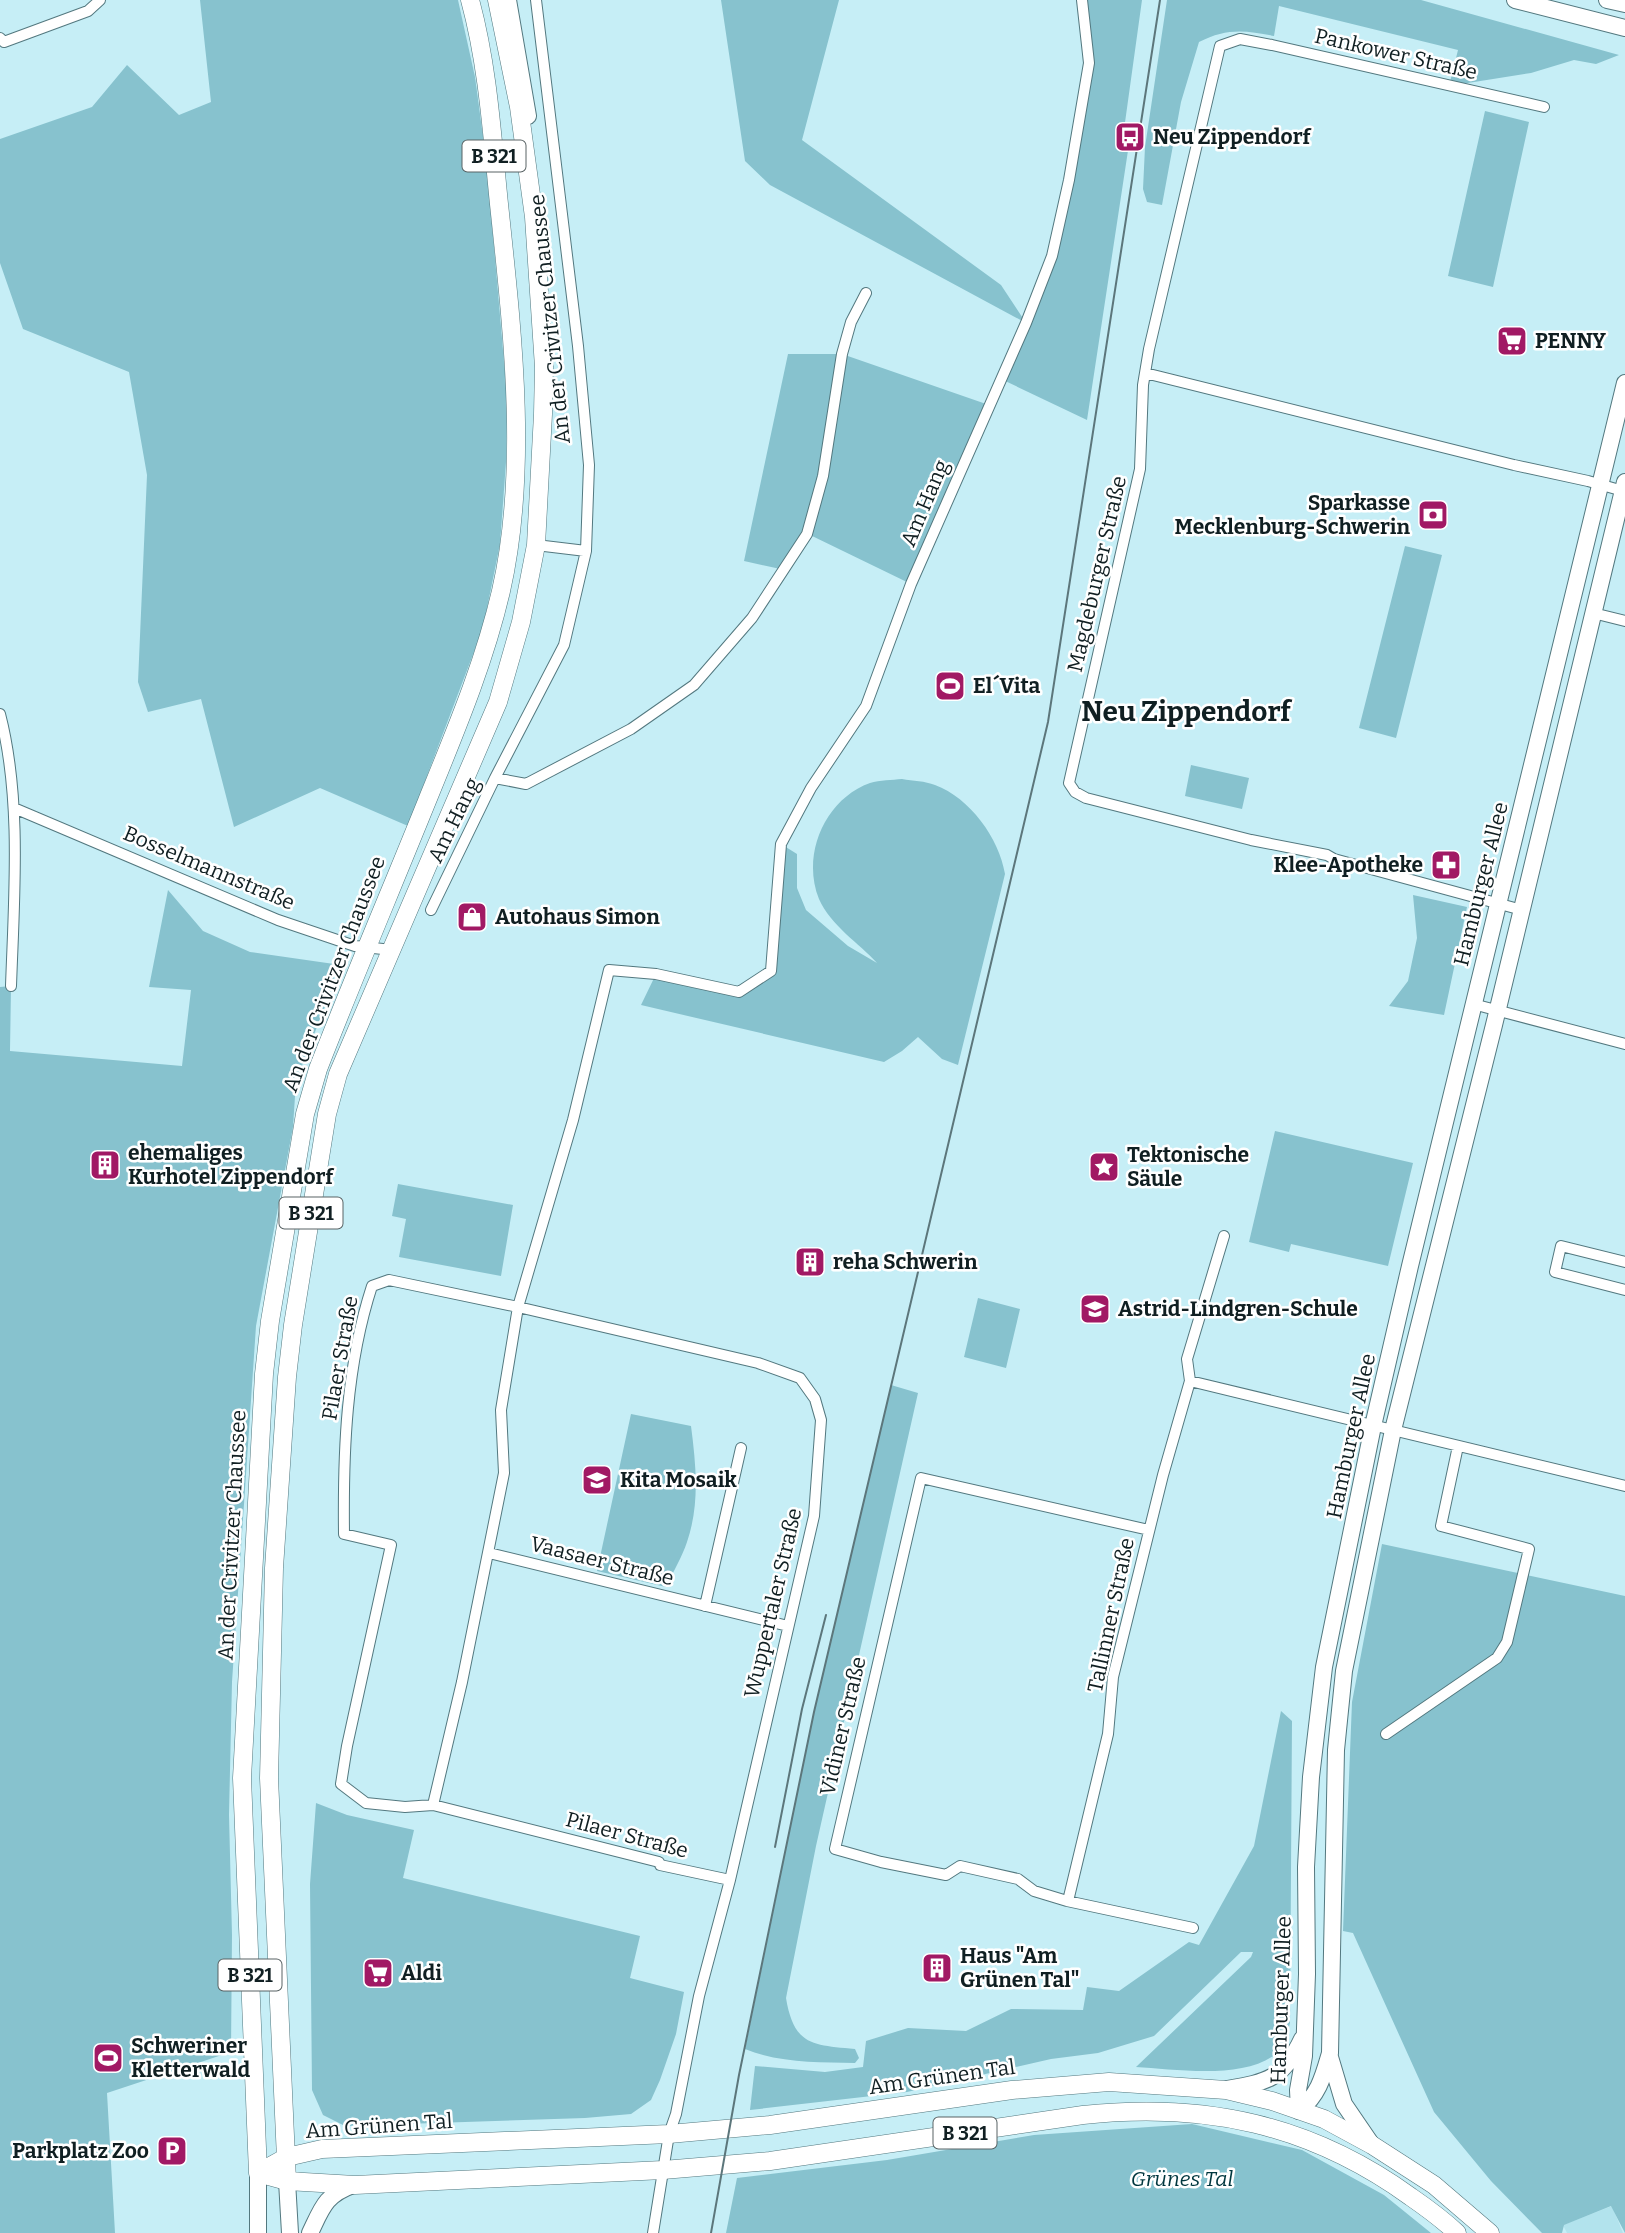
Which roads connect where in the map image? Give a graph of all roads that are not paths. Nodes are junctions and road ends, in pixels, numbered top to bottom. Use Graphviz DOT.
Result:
graph roads {
  1 [pos="100,0"];
  2 [pos="470,0"];
  3 [pos="497,0"];
  4 [pos="508,0"];
  5 [pos="536,0"];
  6 [pos="1082,0"];
  7 [pos="1515,0"];
  8 [pos="1608,0"];
  9 [pos="1625,4"];
  10 [pos="1625,28"];
  11 [pos="1240,39"];
  12 [pos="1,41"];
  13 [pos="1544,107"];
  14 [pos="534,217"];
  15 [pos="866,293"];
  16 [pos="1145,373"];
  17 [pos="1625,383"];
  18 [pos="1601,485"];
  19 [pos="1624,487"];
  20 [pos="536,545"];
  21 [pos="586,551"];
  22 [pos="1593,613"];
  23 [pos="1625,621"];
  24 [pos="0,714"];
  25 [pos="495,778"];
  26 [pos="14,808"];
  27 [pos="1499,903"];
  28 [pos="1522,910"];
  29 [pos="431,911"];
  30 [pos="367,948"];
  31 [pos="392,950"];
  32 [pos="6,962"];
  33 [pos="11,986"];
  34 [pos="1473,1004"];
  35 [pos="1498,1011"];
  36 [pos="1625,1044"];
  37 [pos="1224,1236"];
  38 [pos="1625,1262"];
  39 [pos="1625,1290"];
  40 [pos="518,1307"];
  41 [pos="1190,1381"];
  42 [pos="1373,1426"];
  43 [pos="1393,1430"];
  44 [pos="1458,1446"];
  45 [pos="741,1448"];
  46 [pos="1625,1486"];
  47 [pos="1149,1530"];
  48 [pos="489,1553"];
  49 [pos="705,1606"];
  50 [pos="788,1626"];
  51 [pos="1386,1734"];
  52 [pos="433,1805"];
  53 [pos="730,1880"];
  54 [pos="1069,1901"];
  55 [pos="1193,1928"];
  56 [pos="1304,2034"];
  57 [pos="1330,2053"];
  58 [pos="1226,2090"];
  59 [pos="1300,2110"];
  60 [pos="1267,2125"];
  61 [pos="669,2134"];
  62 [pos="1372,2145"];
  63 [pos="1324,2146"];
  64 [pos="287,2157"];
  65 [pos="663,2170"];
  66 [pos="258,2173"];
  67 [pos="288,2181"];
  68 [pos="355,2185"];
  69 [pos="258,2233"];
  70 [pos="290,2233"];
  71 [pos="310,2233"];
  72 [pos="653,2233"];
  73 [pos="1457,2233"];
  74 [pos="1490,2233"];
  1 -- 12 [label="street"];
  2 -- 30 [label="main road, An der Crivitzer Chaussee / B 321"];
  3 -- 14 [label="main road, An der Crivitzer Chaussee / B 321"];
  4 -- 14 [label="street, B 321"];
  5 -- 21 [label="street, An der Crivitzer Chaussee"];
  6 -- 40 [label="street, Am Hang"];
  7 -- 10 [label="street"];
  8 -- 9 [label="street"];
  11 -- 13 [label="street, Pankower Straße"];
  11 -- 16 [label="street, Magdeburger Straße"];
  14 -- 20 [label="main road, An der Crivitzer Chaussee / B 321"];
  15 -- 25 [label="street, Am Hang"];
  16 -- 18 [label="street"];
  16 -- 27 [label="street, Magdeburger Straße"];
  17 -- 18 [label="street, Hamburger Allee"];
  18 -- 19 [label="street"];
  18 -- 27 [label="street, Hamburger Allee"];
  19 -- 22 [label="street, Hamburger Allee"];
  20 -- 21 [label="street"];
  20 -- 31 [label="main road, An der Crivitzer Chaussee / B 321"];
  21 -- 25 [label="street, An der Crivitzer Chaussee"];
  22 -- 23 [label="street"];
  22 -- 28 [label="street, Hamburger Allee"];
  24 -- 26 [label="street"];
  25 -- 29 [label="street, Am Hang"];
  26 -- 30 [label="street, Bosselmannstraße"];
  26 -- 32 [label="street"];
  27 -- 28 [label="street"];
  27 -- 34 [label="street, Hamburger Allee"];
  28 -- 35 [label="street, Hamburger Allee"];
  30 -- 31 [label="street, Bosselmannstraße"];
  30 -- 66 [label="main road, An der Crivitzer Chaussee / B 321"];
  31 -- 64 [label="main road, An der Crivitzer Chaussee / B 321"];
  32 -- 33 [label="street"];
  34 -- 35 [label="street"];
  34 -- 42 [label="street, Hamburger Allee"];
  35 -- 36 [label="street"];
  35 -- 43 [label="street, Hamburger Allee"];
  37 -- 41 [label="street, Tallinner Straße"];
  38 -- 39 [label="street"];
  40 -- 48 [label="street"];
  40 -- 50 [label="street, Wuppertaler Straße"];
  40 -- 52 [label="street, Pilaer Straße"];
  41 -- 42 [label="street"];
  41 -- 47 [label="street, Tallinner Straße"];
  42 -- 43 [label="street"];
  42 -- 56 [label="street, Hamburger Allee"];
  43 -- 44 [label="street"];
  43 -- 57 [label="street, Hamburger Allee"];
  44 -- 46 [label="street"];
  44 -- 51 [label="street"];
  45 -- 49 [label="street"];
  47 -- 54 [label="street, Tallinner Straße"];
  47 -- 54 [label="street, Vidiner Straße"];
  48 -- 49 [label="street, Vaasaer Straße"];
  48 -- 52 [label="street"];
  49 -- 50 [label="street, Vaasaer Straße"];
  50 -- 53 [label="street, Wuppertaler Straße"];
  52 -- 53 [label="street, Pilaer Straße"];
  53 -- 61 [label="street, Wuppertaler Straße"];
  54 -- 55 [label="street, Vidiner Straße"];
  56 -- 58 [label="street"];
  56 -- 59 [label="street, Hamburger Allee"];
  57 -- 59 [label="street, Hamburger Allee"];
  57 -- 62 [label="street"];
  58 -- 59 [label="main road, Am Grünen Tal / B 321"];
  58 -- 61 [label="main road, Am Grünen Tal / B 321"];
  59 -- 60 [label="main road"];
  59 -- 62 [label="main road, Am Grünen Tal / B 321"];
  59 -- 63 [label="main road"];
  60 -- 63 [label="main road, B 321"];
  60 -- 65 [label="main road, B 321"];
  61 -- 64 [label="main road, Am Grünen Tal / B 321"];
  61 -- 65 [label="street, Wuppertaler Straße"];
  62 -- 74 [label="main road, Am Grünen Tal / B 321"];
  63 -- 73 [label="main road, B 321"];
  64 -- 66 [label="main road, Am Grünen Tal"];
  64 -- 67 [label="main road, An der Crivitzer Chaussee"];
  65 -- 68 [label="main road, B 321"];
  65 -- 72 [label="street, Wuppertaler Straße"];
  66 -- 67 [label="main road, B 321"];
  66 -- 69 [label="street, An der Crivitzer Chaussee"];
  67 -- 68 [label="main road, B 321"];
  67 -- 70 [label="street, An der Crivitzer Chaussee"];
  68 -- 71 [label="street"];
}
